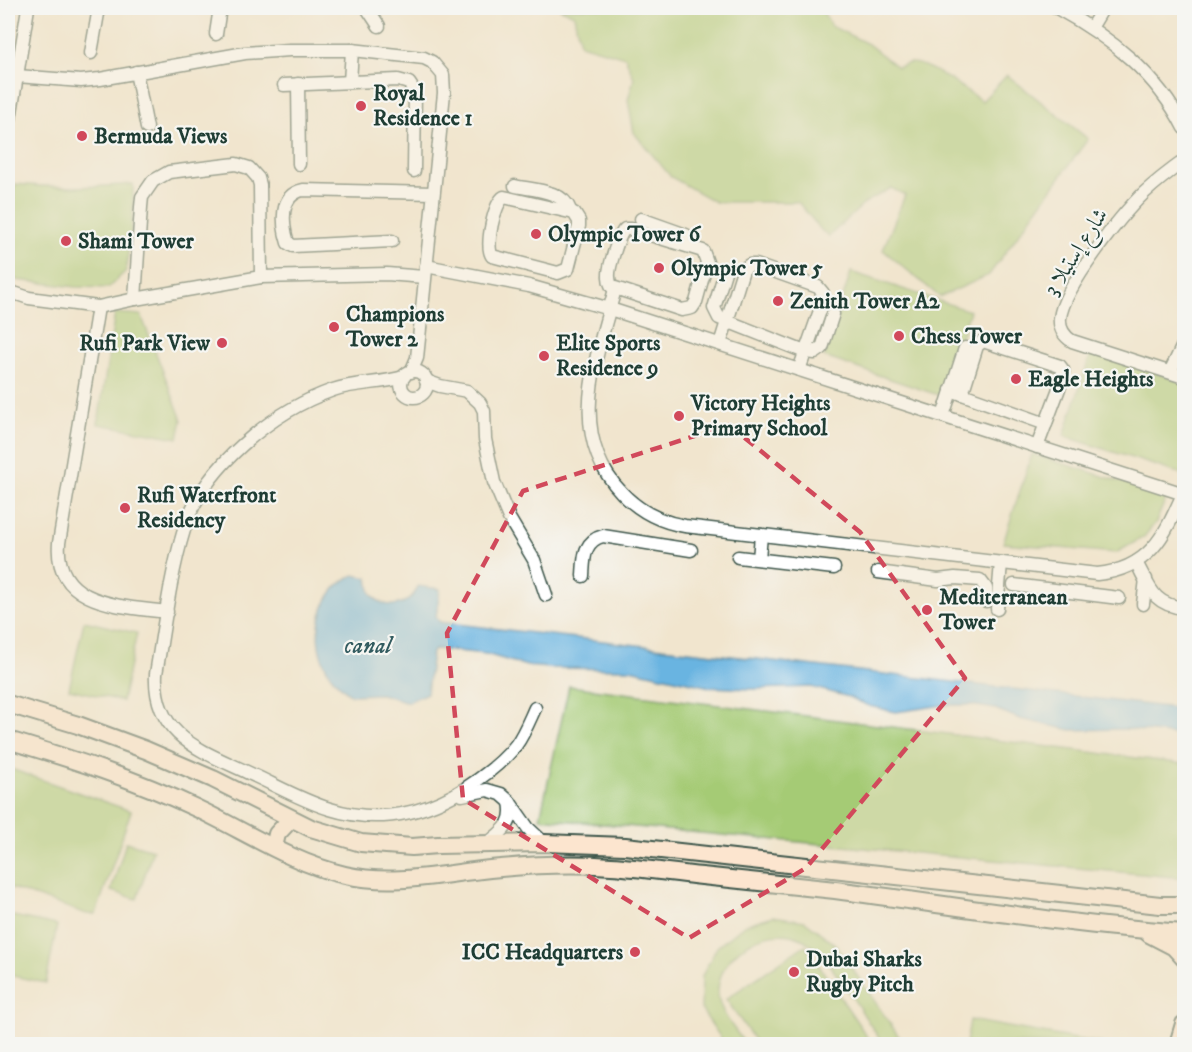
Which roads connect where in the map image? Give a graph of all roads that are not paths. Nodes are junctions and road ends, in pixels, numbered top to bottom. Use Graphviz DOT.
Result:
graph roads {
  1 [pos="28,8"];
  2 [pos="99,8"];
  3 [pos="220,8"];
  4 [pos="367,8"];
  5 [pos="1058,8"];
  6 [pos="1103,8"];
  7 [pos="379,26"];
  8 [pos="1090,28"];
  9 [pos="216,34"];
  10 [pos="352,50"];
  11 [pos="91,53"];
  12 [pos="136,72"];
  13 [pos="17,76"];
  14 [pos="350,82"];
  15 [pos="298,84"];
  16 [pos="284,85"];
  17 [pos="147,128"];
  18 [pos="1185,128"];
  19 [pos="8,131"];
  20 [pos="1185,161"];
  21 [pos="299,164"];
  22 [pos="414,171"];
  23 [pos="514,186"];
  24 [pos="433,194"];
  25 [pos="570,210"];
  26 [pos="641,219"];
  27 [pos="392,241"];
  28 [pos="690,246"];
  29 [pos="495,258"];
  30 [pos="425,271"];
  31 [pos="565,272"];
  32 [pos="724,272"];
  33 [pos="261,278"];
  34 [pos="493,278"];
  35 [pos="615,289"];
  36 [pos="8,291"];
  37 [pos="559,293"];
  38 [pos="29,298"];
  39 [pos="135,299"];
  40 [pos="8,300"];
  41 [pos="98,308"];
  42 [pos="610,309"];
  43 [pos="679,309"];
  44 [pos="833,314"];
  45 [pos="727,322"];
  46 [pos="673,328"];
  47 [pos="1185,343"];
  48 [pos="720,344"];
  49 [pos="965,348"];
  50 [pos="805,352"];
  51 [pos="799,370"];
  52 [pos="1170,372"];
  53 [pos="1185,377"];
  54 [pos="415,380"];
  55 [pos="956,392"];
  56 [pos="943,416"];
  57 [pos="1046,424"];
  58 [pos="1037,447"];
  59 [pos="1184,494"];
  60 [pos="673,524"];
  61 [pos="761,535"];
  62 [pos="669,547"];
  63 [pos="691,550"];
  64 [pos="738,557"];
  65 [pos="954,557"];
  66 [pos="759,560"];
  67 [pos="1136,562"];
  68 [pos="1001,563"];
  69 [pos="1041,567"];
  70 [pos="834,568"];
  71 [pos="878,572"];
  72 [pos="583,576"];
  73 [pos="951,579"];
  74 [pos="1146,579"];
  75 [pos="1014,585"];
  76 [pos="1038,588"];
  77 [pos="546,595"];
  78 [pos="1119,598"];
  79 [pos="986,601"];
  80 [pos="1143,604"];
  81 [pos="1185,608"];
  82 [pos="997,609"];
  83 [pos="167,612"];
  84 [pos="8,704"];
  85 [pos="535,708"];
  86 [pos="8,740"];
  87 [pos="452,797"];
  88 [pos="509,801"];
  89 [pos="291,819"];
  90 [pos="544,843"];
  91 [pos="487,844"];
  92 [pos="274,847"];
  93 [pos="880,876"];
  94 [pos="836,890"];
  95 [pos="1185,905"];
  96 [pos="1140,930"];
  97 [pos="1185,933"];
  98 [pos="1185,957"];
  99 [pos="1185,1024"];
  100 [pos="1178,1044"];
  1 -- 13 [label="street"];
  2 -- 11 [label="street"];
  3 -- 9 [label="street"];
  4 -- 7 [label="street"];
  5 -- 8 [label="street"];
  6 -- 8 [label="street"];
  8 -- 18 [label="street"];
  10 -- 12 [label="street"];
  10 -- 14 [label="street"];
  10 -- 24 [label="street"];
  12 -- 13 [label="street"];
  12 -- 17 [label="street"];
  13 -- 19 [label="street"];
  14 -- 15 [label="street"];
  14 -- 22 [label="street"];
  15 -- 16 [label="street"];
  15 -- 21 [label="street"];
  20 -- 52 [label="street, شارع إستيلا 3"];
  23 -- 25 [label="street"];
  24 -- 27 [label="street"];
  24 -- 30 [label="street"];
  25 -- 29 [label="street"];
  25 -- 31 [label="street"];
  26 -- 28 [label="street"];
  28 -- 35 [label="street"];
  28 -- 43 [label="street"];
  29 -- 31 [label="street"];
  29 -- 34 [label="street"];
  30 -- 33 [label="street"];
  30 -- 34 [label="street"];
  30 -- 54 [label="street"];
  31 -- 37 [label="street"];
  32 -- 45 [label="street"];
  33 -- 39 [label="street"];
  33 -- 39 [label="street"];
  34 -- 37 [label="street"];
  35 -- 42 [label="street"];
  35 -- 43 [label="street"];
  36 -- 38 [label="street"];
  37 -- 42 [label="street"];
  38 -- 40 [label="street"];
  38 -- 41 [label="street"];
  39 -- 41 [label="street"];
  41 -- 83 [label="street"];
  42 -- 46 [label="street"];
  42 -- 60 [label="street"];
  43 -- 46 [label="street"];
  44 -- 50 [label="street"];
  45 -- 48 [label="street"];
  45 -- 50 [label="street"];
  45 -- 50 [label="street"];
  46 -- 48 [label="street"];
  47 -- 52 [label="street"];
  48 -- 51 [label="street"];
  49 -- 55 [label="street"];
  50 -- 51 [label="street"];
  51 -- 56 [label="street"];
  52 -- 53 [label="street, شارع إستيلا 3"];
  54 -- 77 [label="street"];
  54 -- 83 [label="street"];
  55 -- 56 [label="street"];
  55 -- 57 [label="street"];
  55 -- 57 [label="street"];
  56 -- 58 [label="street"];
  57 -- 58 [label="street"];
  58 -- 59 [label="street"];
  59 -- 67 [label="street"];
  60 -- 61 [label="street"];
  60 -- 62 [label="street"];
  61 -- 65 [label="street"];
  61 -- 66 [label="street"];
  62 -- 63 [label="street"];
  62 -- 72 [label="street"];
  64 -- 66 [label="street"];
  65 -- 68 [label="street"];
  65 -- 73 [label="street"];
  66 -- 70 [label="street"];
  67 -- 69 [label="street"];
  67 -- 74 [label="street"];
  68 -- 69 [label="street"];
  68 -- 82 [label="street"];
  69 -- 76 [label="street"];
  71 -- 73 [label="street"];
  73 -- 79 [label="street"];
  74 -- 80 [label="street"];
  74 -- 81 [label="street"];
  75 -- 76 [label="street"];
  76 -- 78 [label="street"];
  83 -- 87 [label="street"];
  84 -- 89 [label="street"];
  85 -- 87 [label="street"];
  86 -- 92 [label="street"];
  87 -- 88 [label="street"];
  88 -- 90 [label="street"];
  88 -- 91 [label="street"];
  89 -- 91 [label="street"];
  89 -- 92 [label="street"];
  90 -- 91 [label="street"];
  90 -- 93 [label="street"];
  92 -- 94 [label="street"];
  93 -- 94 [label="street"];
  93 -- 95 [label="street"];
  94 -- 96 [label="street"];
  96 -- 97 [label="street"];
  96 -- 98 [label="street"];
  99 -- 100 [label="street"];
}
